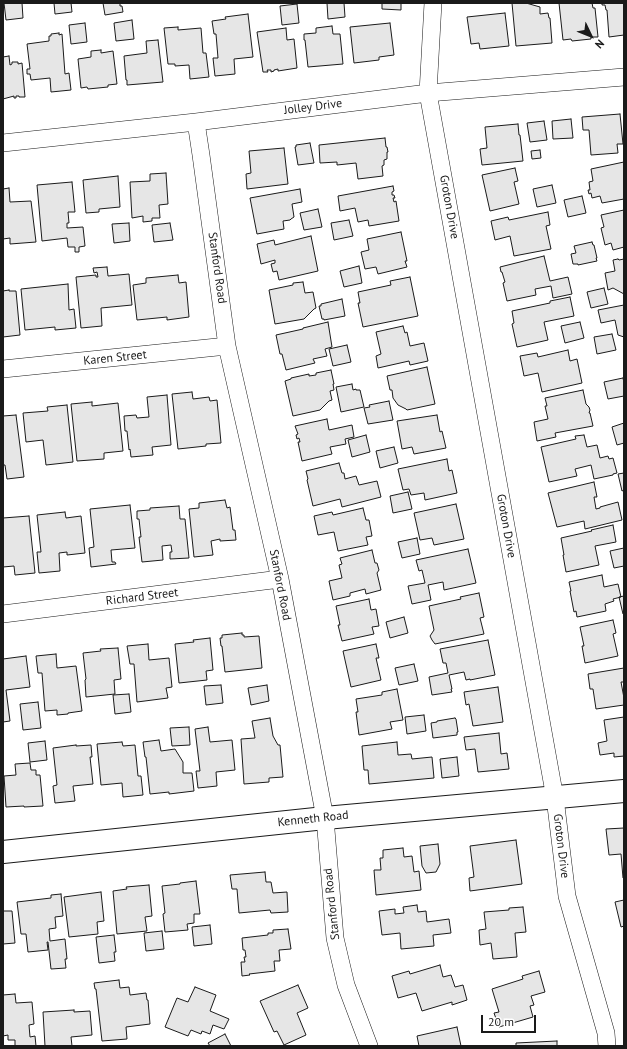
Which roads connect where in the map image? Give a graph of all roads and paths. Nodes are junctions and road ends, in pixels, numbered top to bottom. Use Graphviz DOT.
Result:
graph roads {
  1 [pos="433,3"];
  2 [pos="624,77"];
  3 [pos="428,93"];
  4 [pos="196,122"];
  5 [pos="3,143"];
  6 [pos="228,346"];
  7 [pos="3,369"];
  8 [pos="280,579"];
  9 [pos="3,614"];
  10 [pos="624,791"];
  11 [pos="555,798"];
  12 [pos="325,818"];
  13 [pos="3,852"];
  14 [pos="369,1046"];
  15 [pos="607,1046"];
  1 -- 3 [label="street, Groton Drive"];
  2 -- 3 [label="street, Jolley Drive"];
  3 -- 4 [label="street, Jolley Drive"];
  3 -- 11 [label="street, Groton Drive"];
  4 -- 5 [label="street, Jolley Drive"];
  4 -- 6 [label="street, Stanford Road"];
  6 -- 7 [label="street, Karen Street"];
  6 -- 8 [label="street, Stanford Road"];
  8 -- 9 [label="street, Richard Street"];
  8 -- 12 [label="street, Stanford Road"];
  10 -- 11 [label="street, Kenneth Road"];
  11 -- 12 [label="street, Kenneth Road"];
  11 -- 15 [label="street, Groton Drive"];
  12 -- 13 [label="street, Kenneth Road"];
  12 -- 14 [label="street, Stanford Road"];
}
